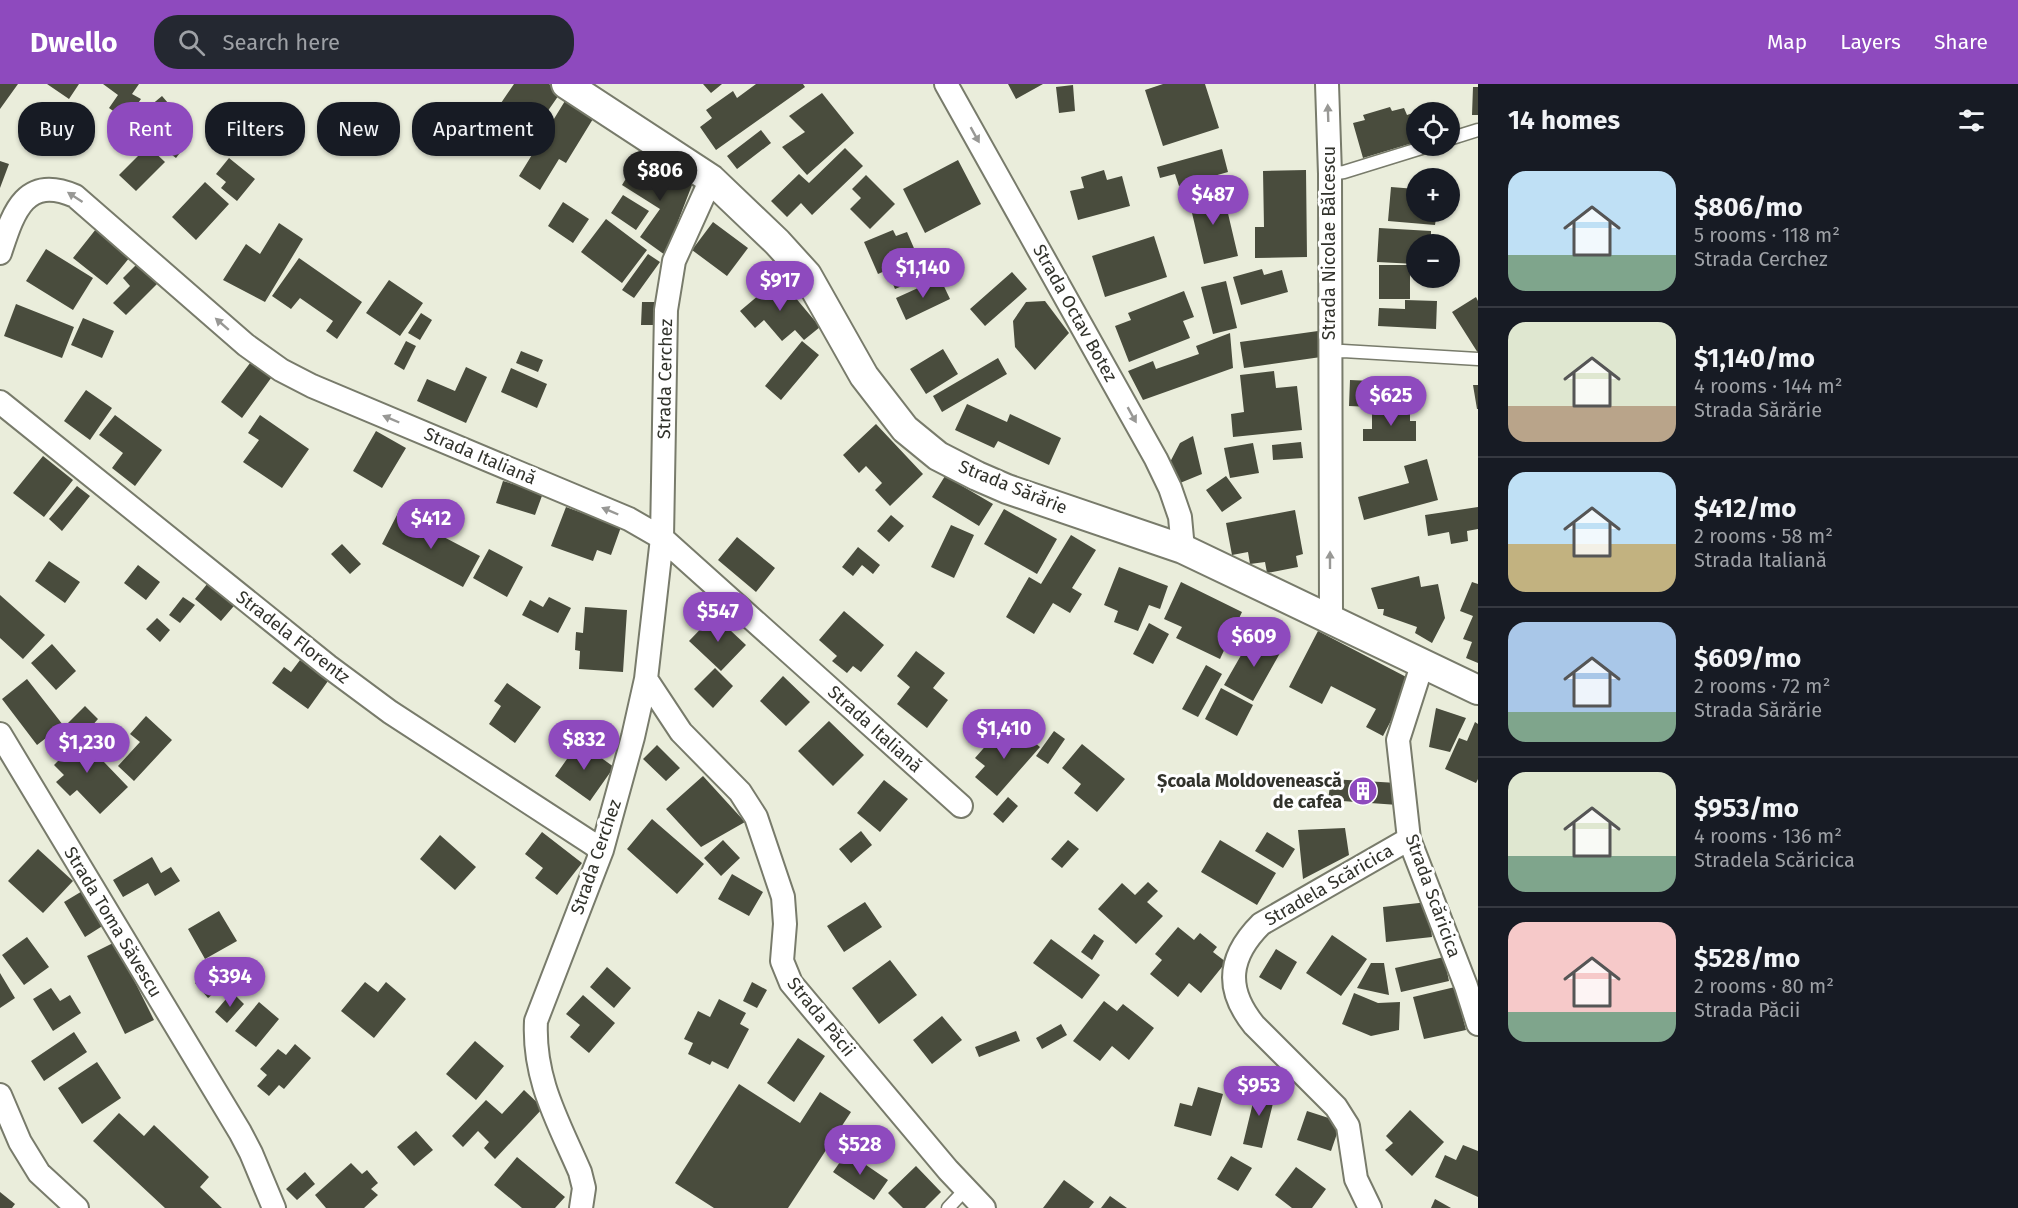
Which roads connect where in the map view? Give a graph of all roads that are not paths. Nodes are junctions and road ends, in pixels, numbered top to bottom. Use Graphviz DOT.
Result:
graph roads {
  1 [pos="566,84"];
  2 [pos="946,84"];
  3 [pos="1327,84"];
  4 [pos="1478,130"];
  5 [pos="1460,136"];
  6 [pos="1406,153"];
  7 [pos="1330,174"];
  8 [pos="711,179"];
  9 [pos="0,253"];
  10 [pos="1329,352"];
  11 [pos="1478,359"];
  12 [pos="0,402"];
  13 [pos="662,537"];
  14 [pos="1183,549"];
  15 [pos="1331,619"];
  16 [pos="1424,662"];
  17 [pos="646,679"];
  18 [pos="1478,690"];
  19 [pos="0,734"];
  20 [pos="961,806"];
  21 [pos="1409,838"];
  22 [pos="602,850"];
  23 [pos="1478,1024"];
  24 [pos="0,1095"];
  25 [pos="966,1190"];
  26 [pos="77,1208"];
  27 [pos="274,1208"];
  28 [pos="581,1208"];
  29 [pos="948,1208"];
  30 [pos="984,1208"];
  31 [pos="1370,1208"];
  1 -- 8 [label="street, Strada Sărărie"];
  2 -- 14 [label="street, Strada Octav Botez, one-way"];
  7 -- 3 [label="street, Strada Nicolae Bălcescu, one-way"];
  4 -- 5 [label="lane"];
  6 -- 7 [label="lane"];
  7 -- 10 [label="street, Strada Nicolae Bălcescu"];
  8 -- 13 [label="street, Strada Cerchez"];
  8 -- 14 [label="street, Strada Sărărie"];
  13 -- 9 [label="street, Strada Italiană, one-way"];
  10 -- 11 [label="lane"];
  15 -- 10 [label="street, Strada Nicolae Bălcescu, one-way"];
  12 -- 22 [label="street, Stradela Florentz"];
  13 -- 17 [label="street, Strada Cerchez"];
  13 -- 20 [label="street, Strada Italiană"];
  14 -- 15 [label="street, Strada Sărărie"];
  15 -- 16 [label="street, Strada Sărărie"];
  16 -- 18 [label="street, Strada Sărărie"];
  16 -- 21 [label="street, Strada Scăricica"];
  17 -- 22 [label="street, Strada Cerchez"];
  17 -- 25 [label="street, Strada Păcii"];
  19 -- 27 [label="street, Strada Toma Săvescu"];
  21 -- 23 [label="street, Strada Scăricica"];
  21 -- 31 [label="street, Stradela Scăricica"];
  22 -- 28 [label="street, Strada Cerchez"];
  24 -- 26 [label="street"];
  25 -- 29 [label="lane"];
  25 -- 30 [label="street, Strada Păcii"];
}
